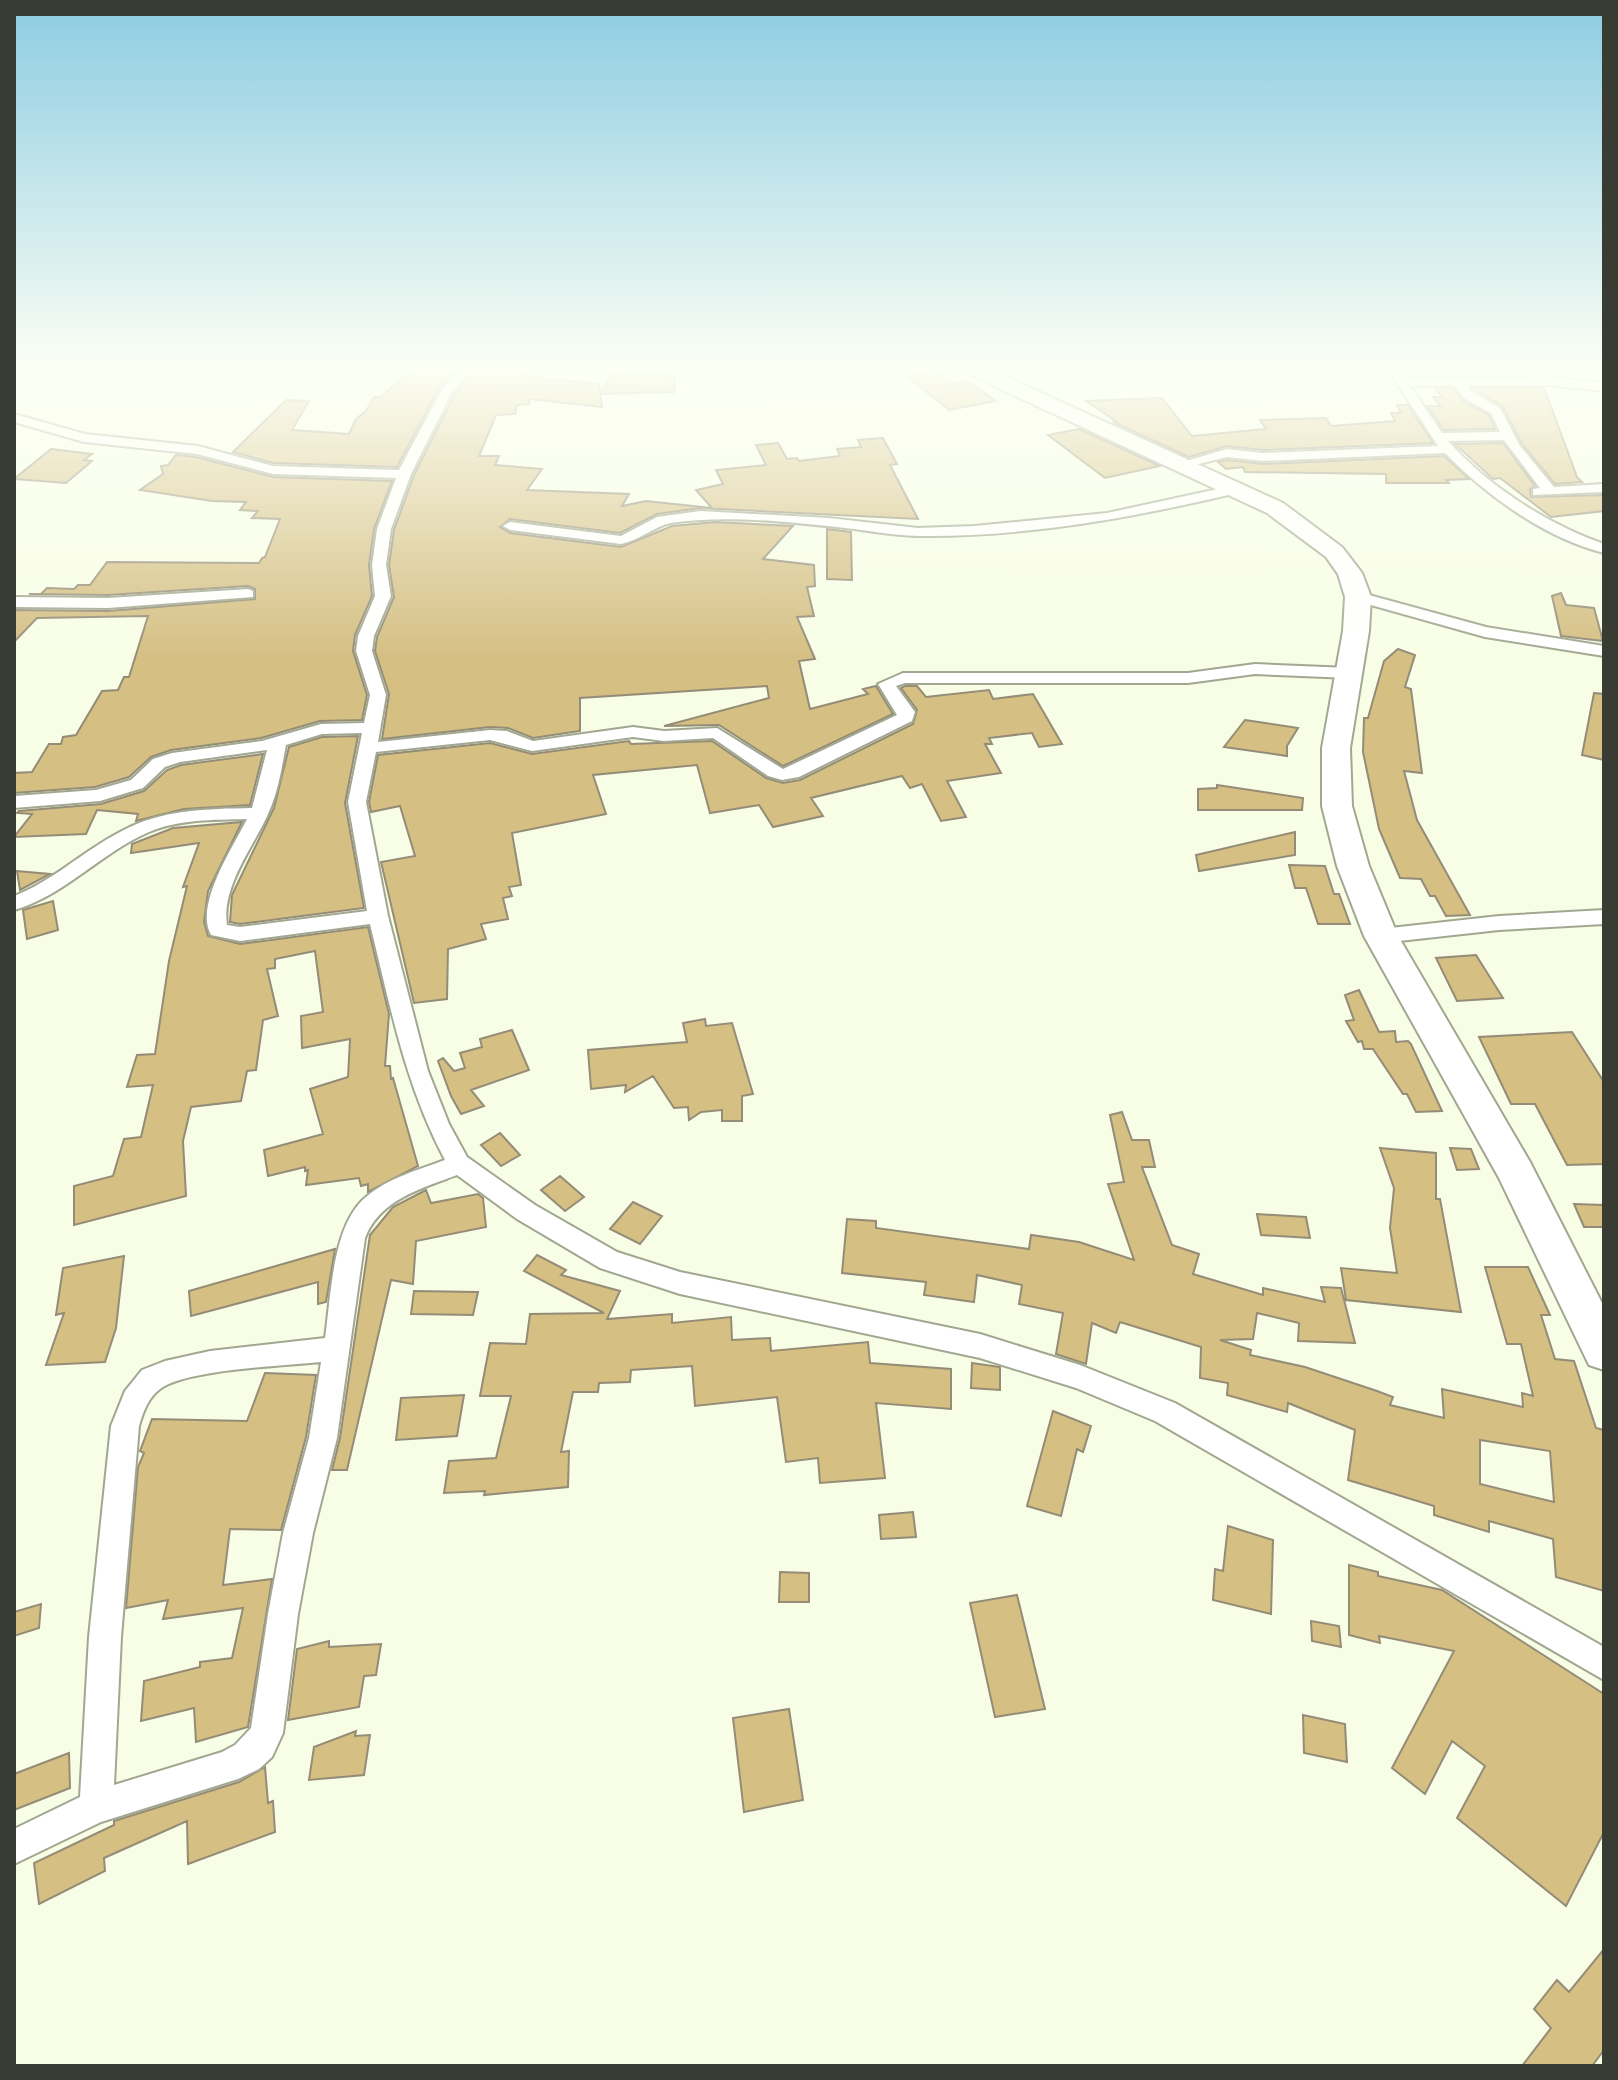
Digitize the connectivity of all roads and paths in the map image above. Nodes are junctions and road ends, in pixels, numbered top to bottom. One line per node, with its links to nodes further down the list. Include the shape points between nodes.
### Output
1 (254, 465): 6 (street)
2 (409, 465): 6 (street)
3 (1185, 465): 8 (highway)
4 (1467, 465): 10 (street)
5 (1527, 465): 9 (street)
6 (404, 474): 18 (street, via 382,538 383,596 366,636 364,651 378,695)
7 (1604, 488): 9 (street)
8 (1236, 489): 11 (street, via 1107,517 954,531 700,515 662,520 621,540); 14 (highway, via 1275,508 1334,552 1350,573)
9 (1550, 491): 10 (street)
10 (1505, 494): 12 (street, via 1578,540)
11 (510, 526)
12 (1604, 549)
13 (248, 594): 15 (street, via 108,603)
14 (1358, 597): 16 (street, via 1485,632); 17 (highway)
15 (14, 602)
16 (1604, 651)
17 (1350, 673): 20 (street, via 1255,669 1188,678 903,678 886,684 906,717 782,775 717,733 633,732 532,746 490,735); 26 (highway, via 1336,748 1337,806 1353,866)
18 (370, 728): 19 (street, via 321,729); 20 (street)
19 (278, 742): 21 (street, via 167,759 137,784 100,795); 22 (street)
20 (367, 748): 24 (street, via 357,802)
21 (14, 802)
22 (259, 813): 23 (street, via 141,828 68,878); 24 (street, via 227,878 218,930 240,934)
23 (14, 903)
24 (378, 916): 27 (street, via 417,1071)
25 (1604, 917): 26 (street)
26 (1381, 936): 29 (highway, via 1516,1173)
27 (459, 1164): 28 (street, via 393,1191 361,1216 347,1264); 30 (street, via 526,1212 609,1260 680,1283 980,1346 1080,1377 1165,1412)
28 (336, 1349): 31 (street, via 323,1438 283,1614 267,1733 247,1757 226,1767); 31 (street, via 181,1368 153,1377 135,1397 125,1426)
29 (1604, 1351)
30 (1604, 1664)
31 (96, 1807): 32 (street)
32 (14, 1847)

